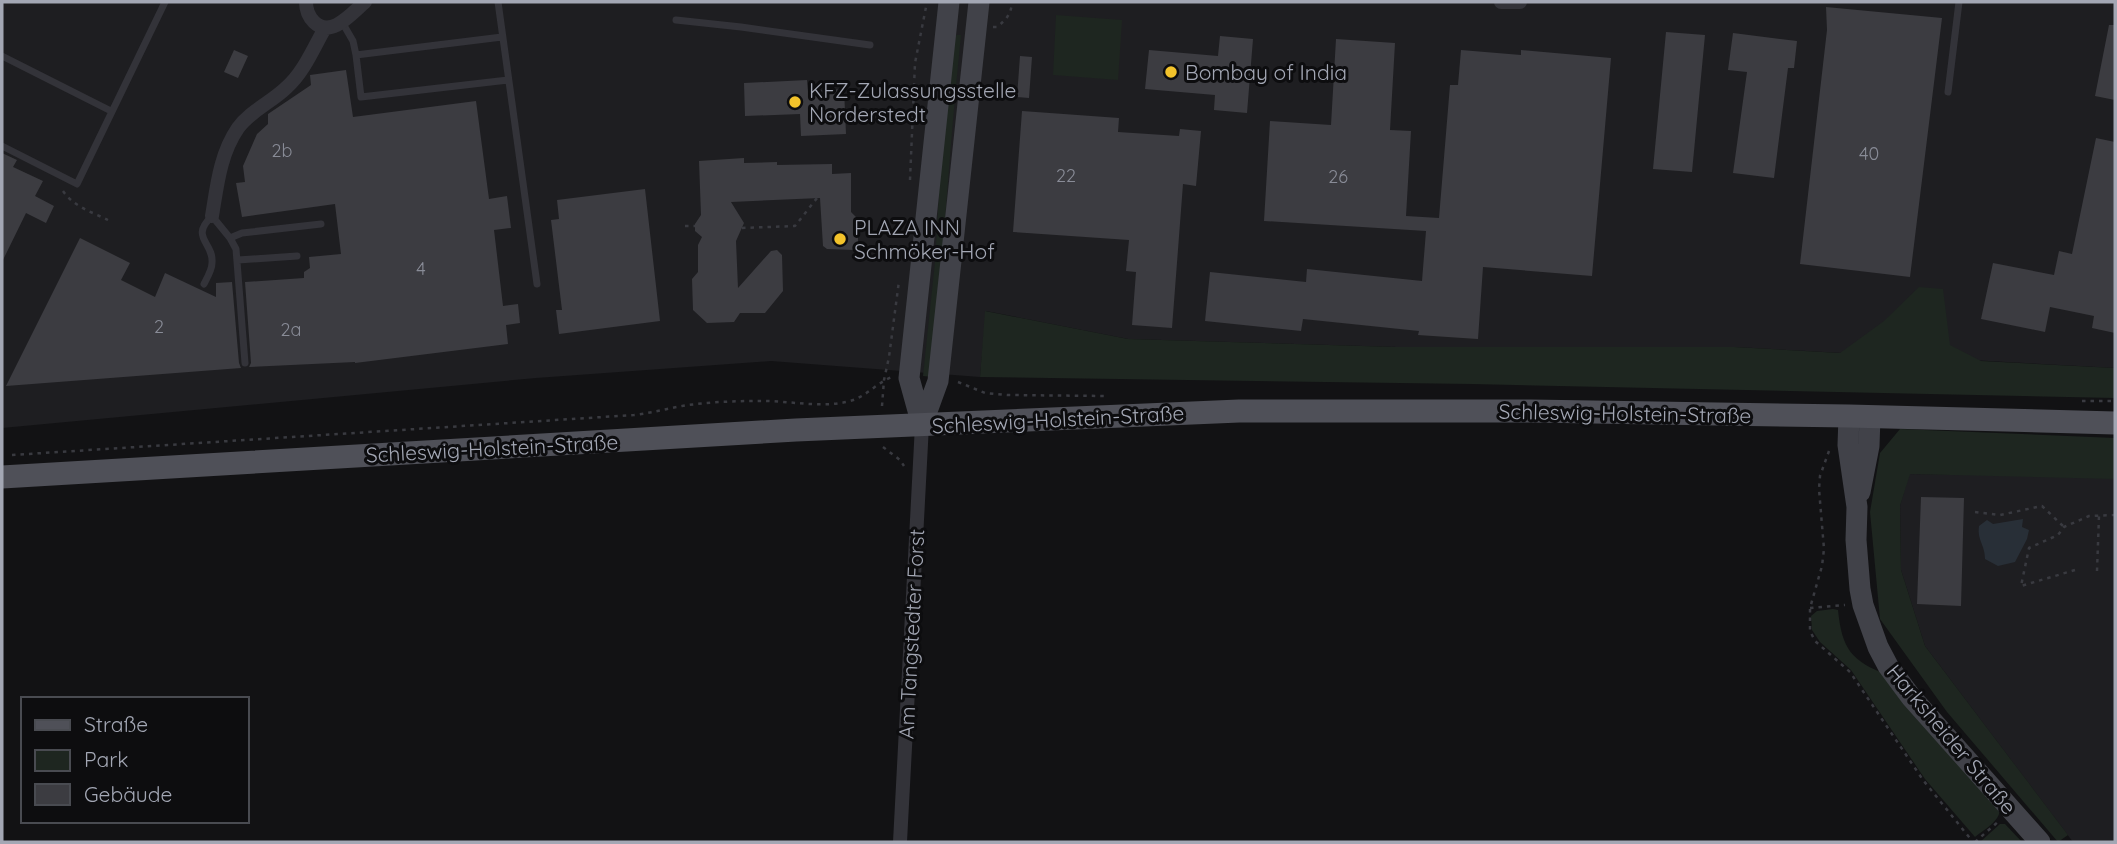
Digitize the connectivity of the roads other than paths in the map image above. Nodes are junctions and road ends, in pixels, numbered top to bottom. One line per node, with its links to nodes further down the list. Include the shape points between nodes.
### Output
1 (165, 2): 19 (lane)
2 (306, 2): 12 (street, via 310,17)
3 (365, 2): 11 (street)
4 (498, 2): 13 (lane)
5 (949, 2): 31 (main road, via 909,378)
6 (979, 2): 31 (main road, via 938,381)
7 (1501, 2): 8 (street)
8 (1520, 2)
9 (1959, 2): 18 (lane)
10 (676, 20): 14 (lane)
11 (342, 22): 12 (street); 15 (lane)
12 (325, 28): 21 (street, via 295,79 244,120 231,139 219,173)
13 (502, 37): 15 (lane); 17 (lane)
14 (870, 45)
15 (356, 55): 17 (lane, via 361,97)
16 (2, 56): 19 (lane)
17 (508, 80): 27 (lane)
18 (1948, 92)
19 (111, 111): 20 (lane, via 77,184)
20 (2, 146)
21 (212, 216): 23 (lane); 26 (lane, via 202,235 212,263)
22 (321, 224): 23 (lane)
23 (230, 238): 25 (lane)
24 (297, 256): 25 (lane)
25 (238, 260): 28 (lane)
26 (204, 284)
27 (537, 284)
28 (245, 363)
29 (1860, 416): 30 (main road, Schleswig-Holstein-Straße); 31 (main road, Schleswig-Holstein-Straße, via 1239,411); 34 (main road, Harksheider Straße, via 1848,445 1857,508 1857,569 1863,606 1878,647 1897,679)
30 (2115, 424)
31 (922, 425): 32 (main road, Schleswig-Holstein-Straße); 33 (street, Am Tangstedter Forst)
32 (2, 477)
33 (900, 842)
34 (2040, 842)

